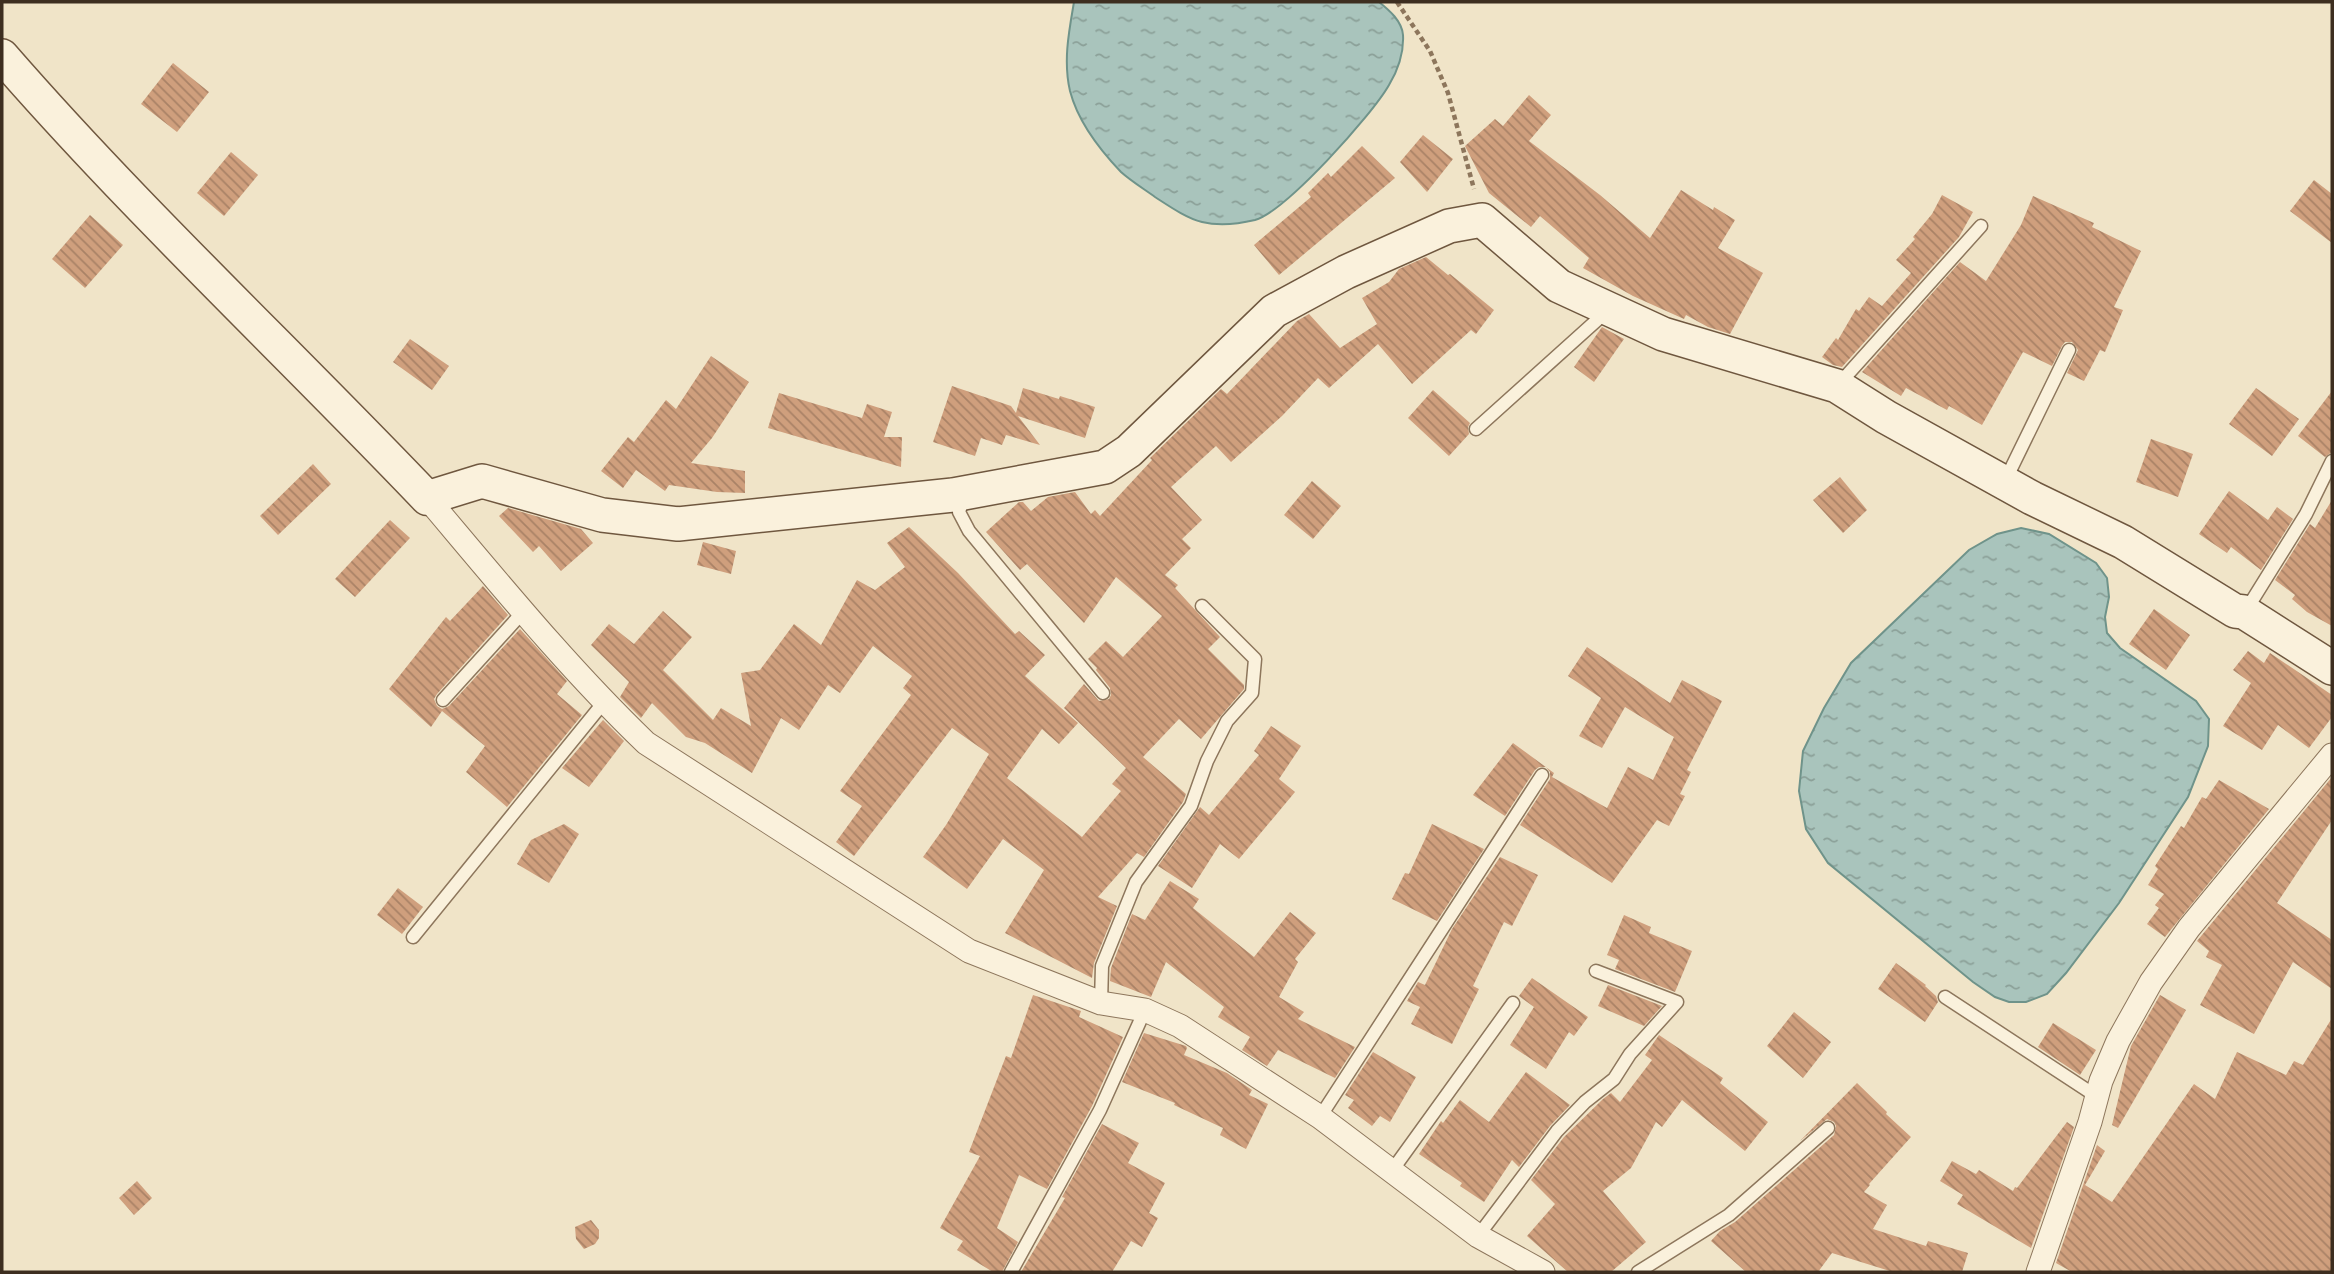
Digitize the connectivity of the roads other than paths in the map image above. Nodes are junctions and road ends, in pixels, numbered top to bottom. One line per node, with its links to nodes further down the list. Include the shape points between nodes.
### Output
1 (2, 56): 10 (street, via 58,121)
2 (1981, 226): 5 (lane)
3 (1610, 309): 5 (street, via 1663,334); 6 (lane); 9 (street, via 1559,286 1482,220 1449,226 1346,272 1274,312 1129,451 1105,467)
4 (2069, 349): 8 (lane)
5 (1838, 386): 8 (street)
6 (1476, 429)
7 (2332, 461): 13 (lane, via 2306,514)
8 (2004, 482): 13 (street, via 2123,542 2235,611)
9 (965, 493): 10 (street, via 678,524 602,515 482,481); 15 (lane, via 959,512 969,531)
10 (427, 498): 12 (street)
11 (1202, 606): 23 (lane, via 1255,659 1252,693 1227,721 1191,806 1136,882 1102,966)
12 (523, 612): 16 (lane); 17 (street)
13 (2245, 612): 14 (street)
14 (2332, 668)
15 (1103, 693)
16 (443, 700)
17 (604, 702): 20 (lane); 23 (street, via 646,743 969,951)
18 (2332, 755): 26 (street, via 2189,928 2151,982 2118,1041)
19 (1542, 775): 27 (lane)
20 (413, 937)
21 (1596, 971): 30 (lane, via 1677,1003 1630,1054 1614,1079 1557,1131)
22 (1945, 997): 26 (lane)
23 (1101, 1003): 25 (street)
24 (1513, 1003): 29 (lane)
25 (1145, 1010): 27 (street, via 1180,1026); 31 (lane, via 1100,1110)
26 (2096, 1096): 34 (street)
27 (1320, 1117): 29 (street)
28 (1828, 1128): 33 (lane, via 1729,1215)
29 (1391, 1172): 30 (street)
30 (1478, 1236): 32 (street)
31 (1011, 1272)
32 (1543, 1272)
33 (1638, 1272)
34 (2038, 1272)

